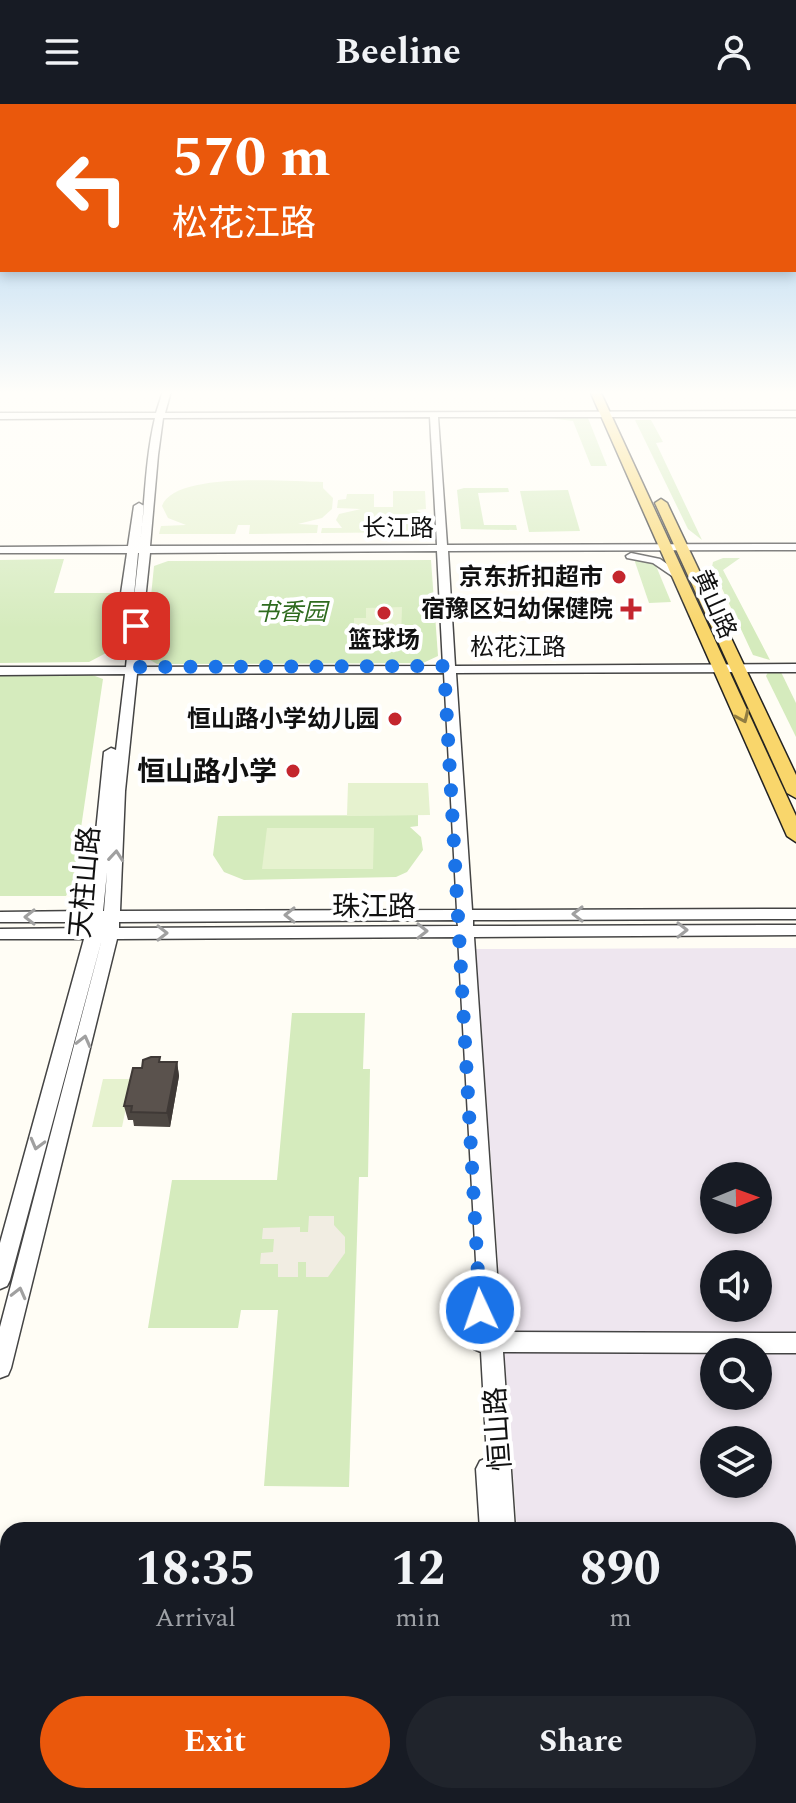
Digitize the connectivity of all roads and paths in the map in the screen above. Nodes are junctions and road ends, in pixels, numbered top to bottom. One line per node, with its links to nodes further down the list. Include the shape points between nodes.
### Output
1 (148, 470): 11 (street, 天柱山路)
2 (435, 470): 12 (street, 恒山路)
3 (635, 470): 5 (main road, 黄山路)
4 (642, 470): 6 (main road, 黄山路)
5 (653, 519): 8 (street, via 646,536); 9 (main road, 黄山路)
6 (671, 526): 9 (main road, 黄山路); 10 (street)
7 (796, 547): 10 (street, 长江路)
8 (617, 551): 9 (street, 长江路); 12 (street, 长江路); 15 (street)
9 (675, 551): 10 (street, 长江路); 15 (main road, 黄山路)
10 (720, 551): 14 (street, 长江路); 15 (street, via 699,560)
11 (138, 552): 12 (street, 长江路); 13 (street, 长江路); 21 (street, 天柱山路)
12 (440, 552): 19 (street, 恒山路)
13 (0, 553)
14 (796, 554)
15 (686, 575): 17 (main road, 黄山路); 18 (main road, 黄山路)
16 (796, 666): 18 (street, 松花江路)
17 (720, 667): 18 (street, 松花江路); 19 (street, 松花江路); 23 (main road, 黄山路, one-way to 23)
18 (737, 667): 22 (main road, 黄山路)
19 (447, 668): 21 (street, 松花江路); 26 (street, 恒山路)
20 (0, 669): 21 (street, 松花江路)
21 (126, 669): 27 (street, 天柱山路); 27 (street, 天柱山路, one-way to 21)
22 (796, 793)
23 (796, 836)
24 (796, 914): 26 (street, 珠江路, one-way to 26)
25 (0, 917): 27 (street, 珠江路, one-way to 25)
26 (462, 923): 27 (street, 珠江路); 28 (street, 珠江路, one-way to 28); 31 (street, 恒山路)
27 (102, 925): 29 (street, 珠江路); 30 (street, 天柱山路, one-way to 30); 33 (street, 天柱山路, one-way to 27)
28 (796, 930)
29 (0, 934)
30 (0, 1280)
31 (486, 1342): 32 (street); 34 (street, 恒山路); 35 (street, 恒山路)
32 (796, 1343)
33 (0, 1368)
34 (492, 1522)
35 (502, 1522)

